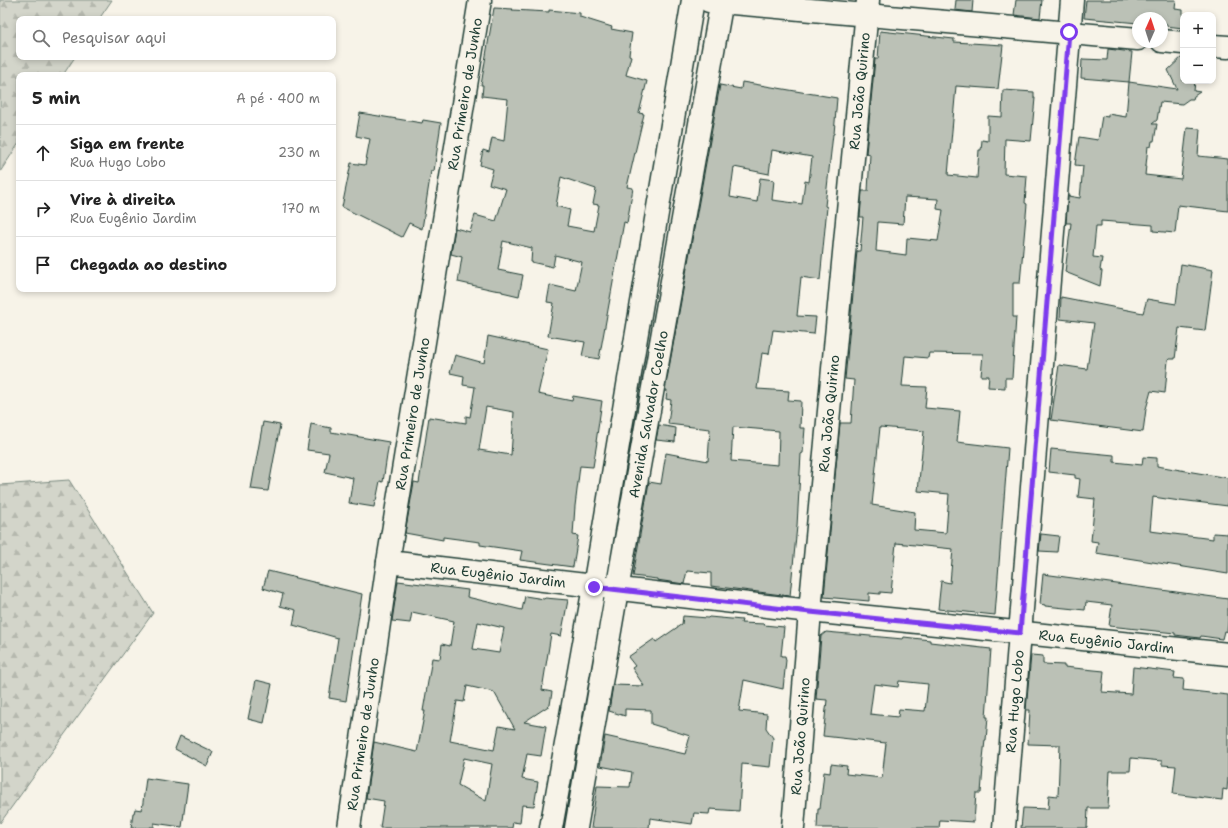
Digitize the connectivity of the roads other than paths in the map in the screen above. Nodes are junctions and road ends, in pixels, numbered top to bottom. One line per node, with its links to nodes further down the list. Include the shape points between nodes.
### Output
1 (480, 0): 12 (street, Rua Primeiro de Junho)
2 (693, 0): 13 (street, Avenida Salvador Coelho)
3 (1072, 0): 6 (street, Rua Hugo Lobo)
4 (717, 1): 5 (street); 14 (street, Avenida Salvador Coelho)
5 (867, 7): 6 (street); 15 (street, Rua João Quirino)
6 (1069, 32): 7 (street); 16 (street, Rua Hugo Lobo)
7 (1132, 38)
8 (1168, 42): 9 (street)
9 (1180, 43)
10 (1216, 46): 11 (street)
11 (1228, 47)
12 (388, 562): 13 (street, Rua Eugênio Jardim); 18 (street, Rua Primeiro de Junho)
13 (594, 587): 14 (street, Rua Eugênio Jardim); 19 (street, Avenida Salvador Coelho)
14 (617, 590): 15 (street, Rua Eugênio Jardim); 20 (street, Avenida Salvador Coelho)
15 (810, 612): 16 (street, Rua Eugênio Jardim); 21 (street, Rua João Quirino)
16 (1020, 633): 17 (street, Rua Eugênio Jardim); 22 (street, Rua Hugo Lobo)
17 (1228, 654)
18 (349, 828)
19 (551, 828)
20 (576, 828)
21 (793, 828)
22 (1004, 828)

